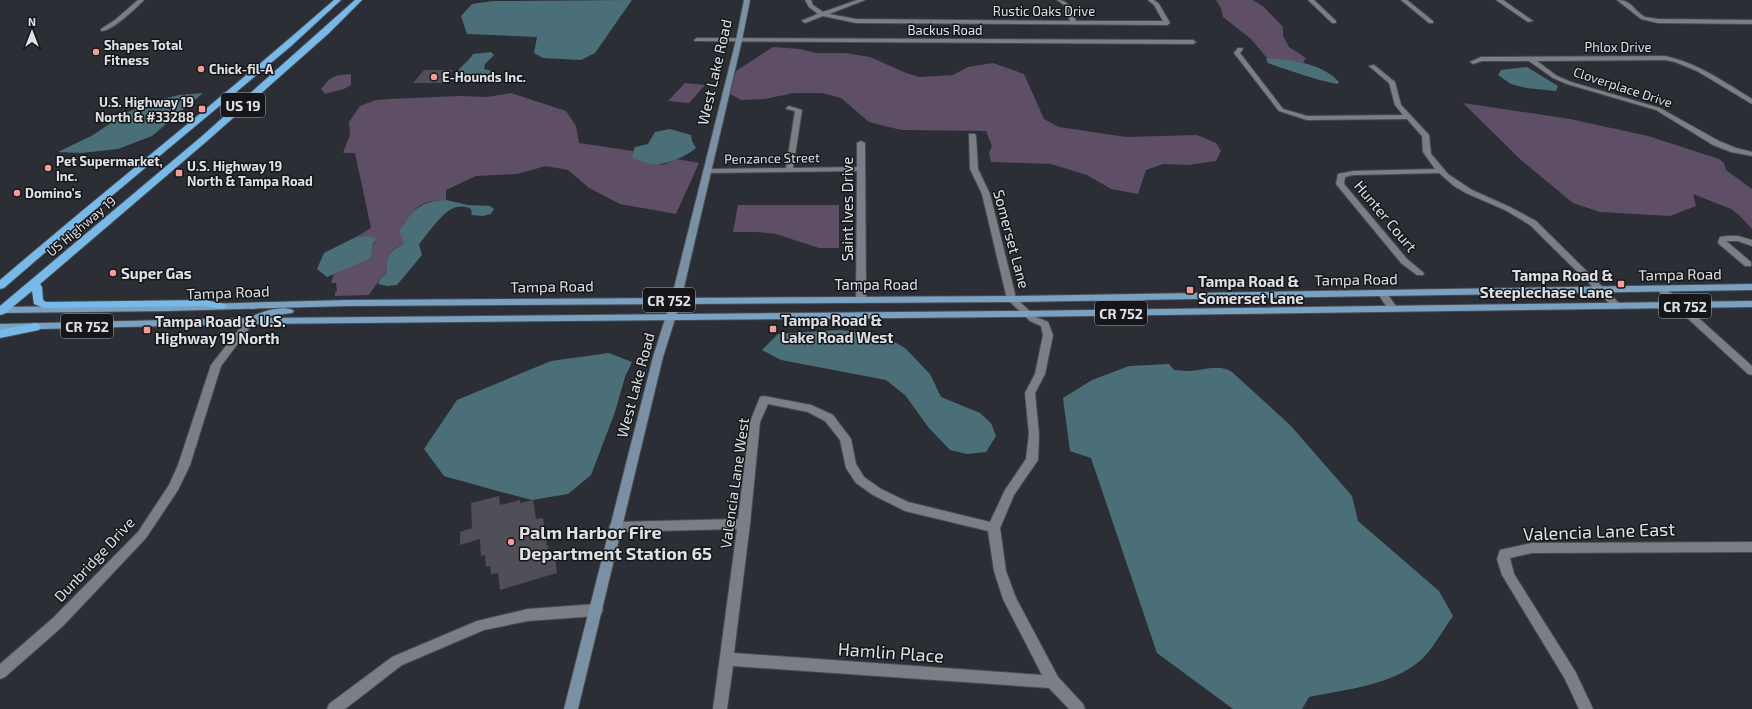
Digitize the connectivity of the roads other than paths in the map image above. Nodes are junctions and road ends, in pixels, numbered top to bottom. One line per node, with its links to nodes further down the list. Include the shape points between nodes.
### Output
1 (141, 0): 20 (street, via 117,22)
2 (338, 0): 38 (highway, US Highway 19 / US 19)
3 (359, 0): 43 (highway, US Highway 19 / US 19, via 246,103)
4 (746, 0): 22 (street, West Lake Road)
5 (808, 0): 13 (street, Rustic Oaks Drive, via 813,9)
6 (862, 0): 13 (street)
7 (1060, 0): 19 (street, via 1066,4)
8 (1151, 0): 19 (street, Rustic Oaks Drive, via 1167,23)
9 (1311, 0): 16 (street)
10 (1404, 0): 17 (street)
11 (1499, 0): 15 (street)
12 (1620, 0): 18 (street, via 1642,18 1658,21)
13 (823, 13): 14 (street); 19 (street, Rustic Oaks Drive, via 856,21)
14 (805, 21)
15 (1530, 21)
16 (1334, 22)
17 (1431, 22)
18 (1752, 22)
19 (1074, 23)
20 (103, 30)
21 (697, 40): 22 (street, Backus Road)
22 (739, 40): 23 (street, Backus Road); 36 (street, West Lake Road)
23 (1193, 42)
24 (1240, 49): 30 (street, via 1237,53 1281,110 1307,118)
25 (1531, 59): 26 (street, Phlox Drive, via 1481,59); 28 (street, Phlox Drive, via 1676,60 1690,64); 33 (street, Cloverplace Drive, via 1555,77 1658,109 1716,143)
26 (1473, 62)
27 (1372, 66): 30 (street, via 1394,86 1398,105)
28 (1752, 102)
29 (789, 108): 35 (street, via 799,110)
30 (1410, 117): 37 (street, via 1426,135 1426,151)
31 (972, 136): 49 (street, Somerset Lane, via 974,169 986,194)
32 (861, 143): 34 (street, Saint Ives Drive)
33 (1752, 154)
34 (861, 169): 35 (street, Penzance Street); 51 (street, Saint Ives Drive)
35 (789, 170): 36 (street, Penzance Street)
36 (707, 171): 50 (street, West Lake Road)
37 (1441, 171): 41 (street, Hunter Court, via 1353,173 1341,176 1340,184 1404,261); 47 (street, via 1471,194 1522,215)
38 (80, 217): 42 (highway, via 46,238); 44 (highway, US Highway 19 / US 19)
39 (1752, 243): 40 (street, via 1736,238 1723,239 1722,242)
40 (1748, 264)
41 (1420, 273)
42 (0, 276)
43 (33, 284): 54 (highway, via 37,287 38,302 44,305 205,303); 58 (highway, US Highway 19 / US 19)
44 (0, 286)
45 (1752, 287): 46 (main road, Tampa Road / CR 752)
46 (1661, 289): 47 (main road, Tampa Road / CR 752); 56 (street)
47 (1601, 290): 48 (main road, Tampa Road / CR 752); 55 (street)
48 (1383, 294): 49 (main road, Tampa Road / CR 752); 57 (street)
49 (1012, 299): 51 (main road, Tampa Road / CR 752); 60 (street, Somerset Lane)
50 (676, 300): 51 (main road, Tampa Road / CR 752); 52 (main road, Tampa Road / CR 752); 59 (street, West Lake Road)
51 (861, 300)
52 (378, 303): 54 (main road, Tampa Road / CR 752); 61 (main road, via 333,310 282,311)
53 (1752, 304): 56 (main road, Tampa Road / CR 752)
54 (221, 306): 58 (main road, Tampa Road / CR 752)
55 (1617, 306): 56 (main road, Tampa Road / CR 752); 57 (main road, Tampa Road / CR 752)
56 (1678, 306): 65 (street)
57 (1394, 309): 60 (main road, Tampa Road / CR 752)
58 (1, 311)
59 (670, 316): 60 (main road, Tampa Road / CR 752); 61 (main road, Tampa Road / CR 752); 67 (street, West Lake Road)
60 (1031, 317): 68 (street, Somerset Lane, via 1045,324 1048,335 1040,374 1030,392 1034,434 1032,460 1009,493)
61 (250, 321): 63 (main road, Tampa Road / CR 752); 72 (street, Dunbridge Drive, via 216,365 184,465 174,487 142,535 58,622)
62 (0, 327): 63 (main road, Tampa Road / CR 752)
63 (36, 327): 64 (highway)
64 (0, 334)
65 (1752, 372)
66 (744, 524): 67 (street); 68 (street, Valencia Lane West, via 755,422 764,400 811,410 829,418 845,439 850,466 860,480 877,492 905,506); 71 (street, Valencia Lane West)
67 (615, 527): 70 (street, West Lake Road)
68 (994, 528): 73 (street, via 1000,571 1010,599)
69 (1752, 547): 78 (street, Valencia Lane East, via 1532,548 1504,554 1508,575 1570,675)
70 (596, 610): 74 (street, via 528,615 482,625 397,660); 75 (street, West Lake Road)
71 (726, 659): 73 (street, Hamlin Place); 76 (street, Valencia Lane West)
72 (0, 673)
73 (1053, 682): 77 (street)
74 (334, 709)
75 (571, 709)
76 (720, 709)
77 (1078, 709)
78 (1586, 709)

